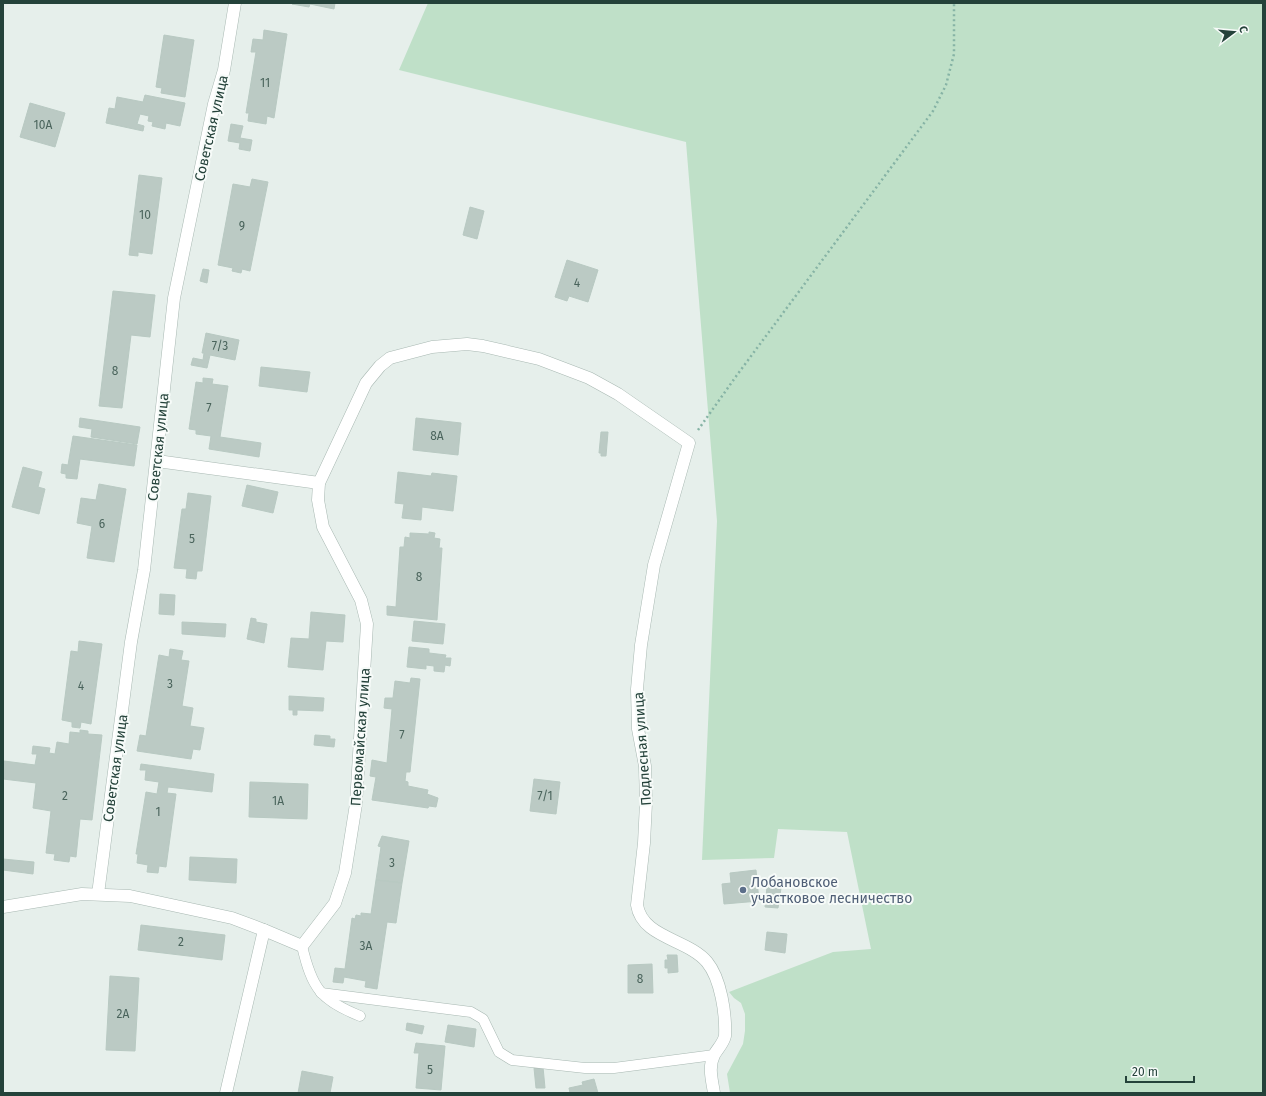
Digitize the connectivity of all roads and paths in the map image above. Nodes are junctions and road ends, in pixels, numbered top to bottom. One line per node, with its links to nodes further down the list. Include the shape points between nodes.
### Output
1 (235, 3): 4 (street, Советская улица, via 224,70 214,104 174,298)
2 (954, 3): 3 (path, via 954,54 946,85 933,111)
3 (689, 443): 5 (street, Первомайская улица, via 618,394 566,368 483,346 467,344 432,347 390,358 380,366 366,383); 12 (street, Подлесная улица, via 654,565 641,645 637,689 638,729 646,766 646,803 637,905 638,913 650,928 698,954 713,971 719,983 725,1027 723,1044)
4 (157, 461): 5 (street); 6 (street, Советская улица)
5 (319, 483): 9 (street, Первомайская улица, via 318,500 323,527 361,600 368,636 356,804 345,873 335,903)
6 (98, 894): 7 (street, via 82,894); 8 (street, via 130,896 212,913)
7 (3, 907)
8 (264, 930): 9 (street); 13 (street)
9 (302, 946): 10 (lane, via 310,975)
10 (321, 993): 11 (lane, via 338,1007); 12 (lane, via 471,1012 483,1019 499,1052 512,1060 585,1068 614,1068)
11 (360, 1016)
12 (714, 1055): 14 (street, Подлесная улица, via 710,1070)
13 (226, 1093)
14 (714, 1093)

